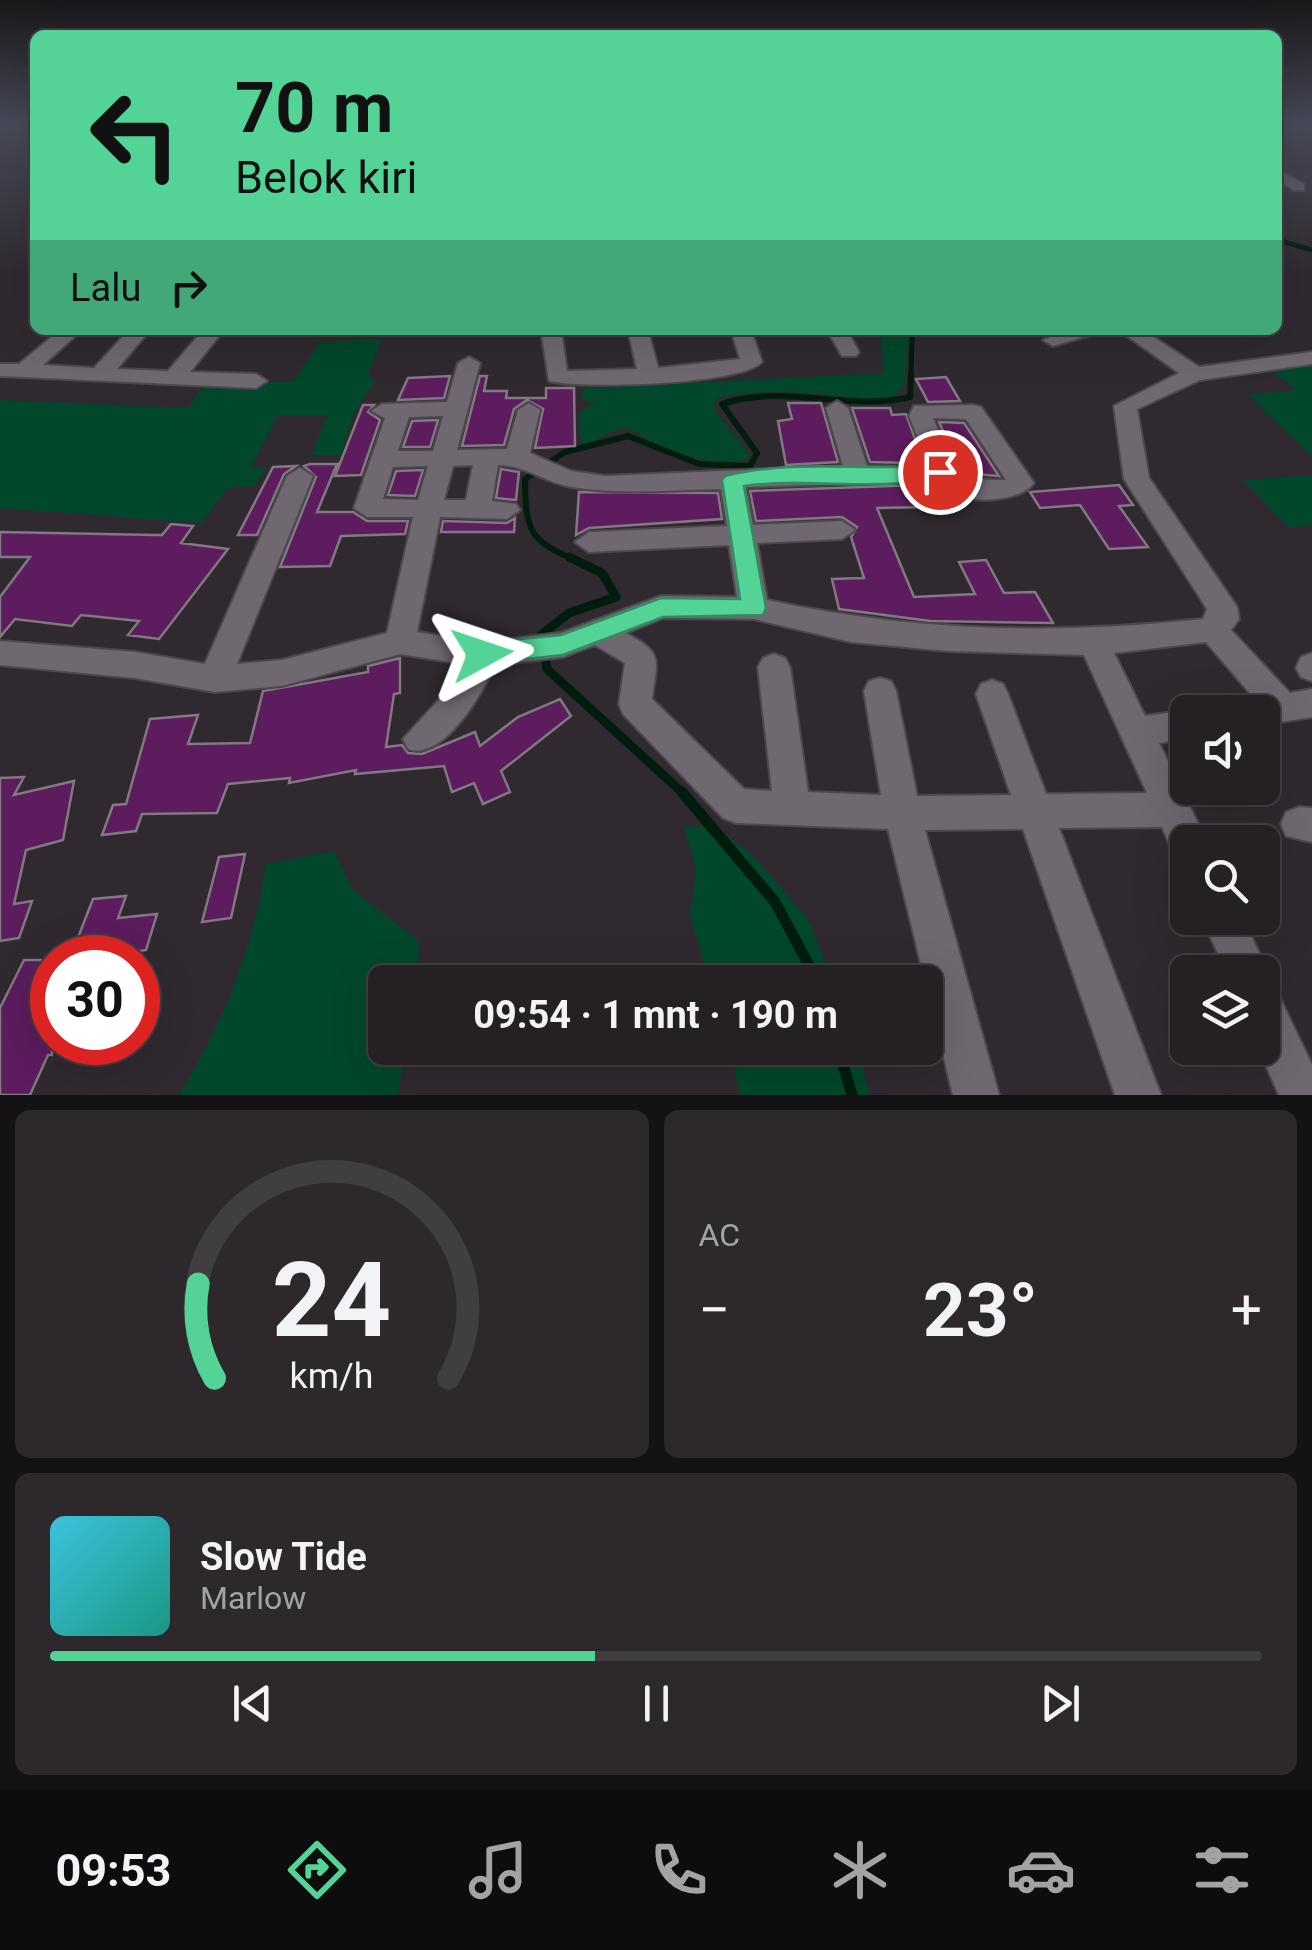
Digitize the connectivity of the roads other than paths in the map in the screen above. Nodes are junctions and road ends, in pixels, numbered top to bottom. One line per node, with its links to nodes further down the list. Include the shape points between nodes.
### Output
1 (1282, 176): 2 (street, via 1299,187)
2 (1282, 188)
3 (66, 335): 17 (street)
4 (135, 335): 18 (street)
5 (210, 335): 20 (street)
6 (552, 335): 21 (street, via 557,376)
7 (639, 335): 21 (street)
8 (743, 335): 21 (street, via 751,362 737,369)
9 (840, 335): 13 (street)
10 (1076, 335): 12 (street)
11 (1136, 335): 19 (street)
12 (1054, 340)
13 (849, 352)
14 (1312, 358): 19 (street)
15 (468, 363): 24 (street)
16 (0, 370): 17 (street)
17 (24, 371): 18 (street)
18 (101, 373): 20 (street)
19 (1195, 374): 41 (street, via 1125,406 1137,479 1222,607 1224,619)
20 (176, 375): 22 (street)
21 (650, 377)
22 (256, 381)
23 (837, 408): 32 (street)
24 (456, 409): 26 (street, via 390,411); 27 (street)
25 (529, 410): 29 (street)
26 (383, 459): 27 (street); 35 (street, via 356,508)
27 (443, 459): 28 (street); 35 (street)
28 (487, 459): 29 (street); 34 (street)
29 (534, 465): 33 (street, via 605,484)
30 (940, 472): 32 (street)
31 (300, 476): 48 (street)
32 (858, 476): 33 (street)
33 (732, 480): 38 (street)
34 (477, 509): 35 (street); 36 (street)
35 (428, 510): 43 (street)
36 (507, 510)
37 (842, 530): 38 (street)
38 (740, 532): 39 (street); 40 (street)
39 (589, 542)
40 (754, 608): 42 (street, via 661,607); 44 (street, via 851,630)
41 (1212, 629): 44 (street); 51 (street)
42 (600, 633): 46 (street); 55 (street, via 642,657 636,704 736,806)
43 (400, 642): 46 (street); 48 (street, via 282,673)
44 (1094, 643): 53 (street)
45 (0, 653): 48 (street)
46 (482, 654): 54 (street, via 469,689)
47 (774, 668): 55 (street)
48 (215, 679)
49 (880, 691): 57 (street)
50 (992, 694): 56 (street)
51 (1283, 708)
52 (1170, 727): 53 (street)
53 (1136, 732): 58 (street)
54 (420, 739)
55 (792, 809): 57 (street)
56 (1036, 810): 57 (street); 59 (street); 62 (street)
57 (902, 813): 61 (street)
58 (1179, 825)
59 (1170, 826)
60 (1280, 1047): 63 (street)
61 (976, 1095)
62 (1138, 1095)
63 (1302, 1095)

